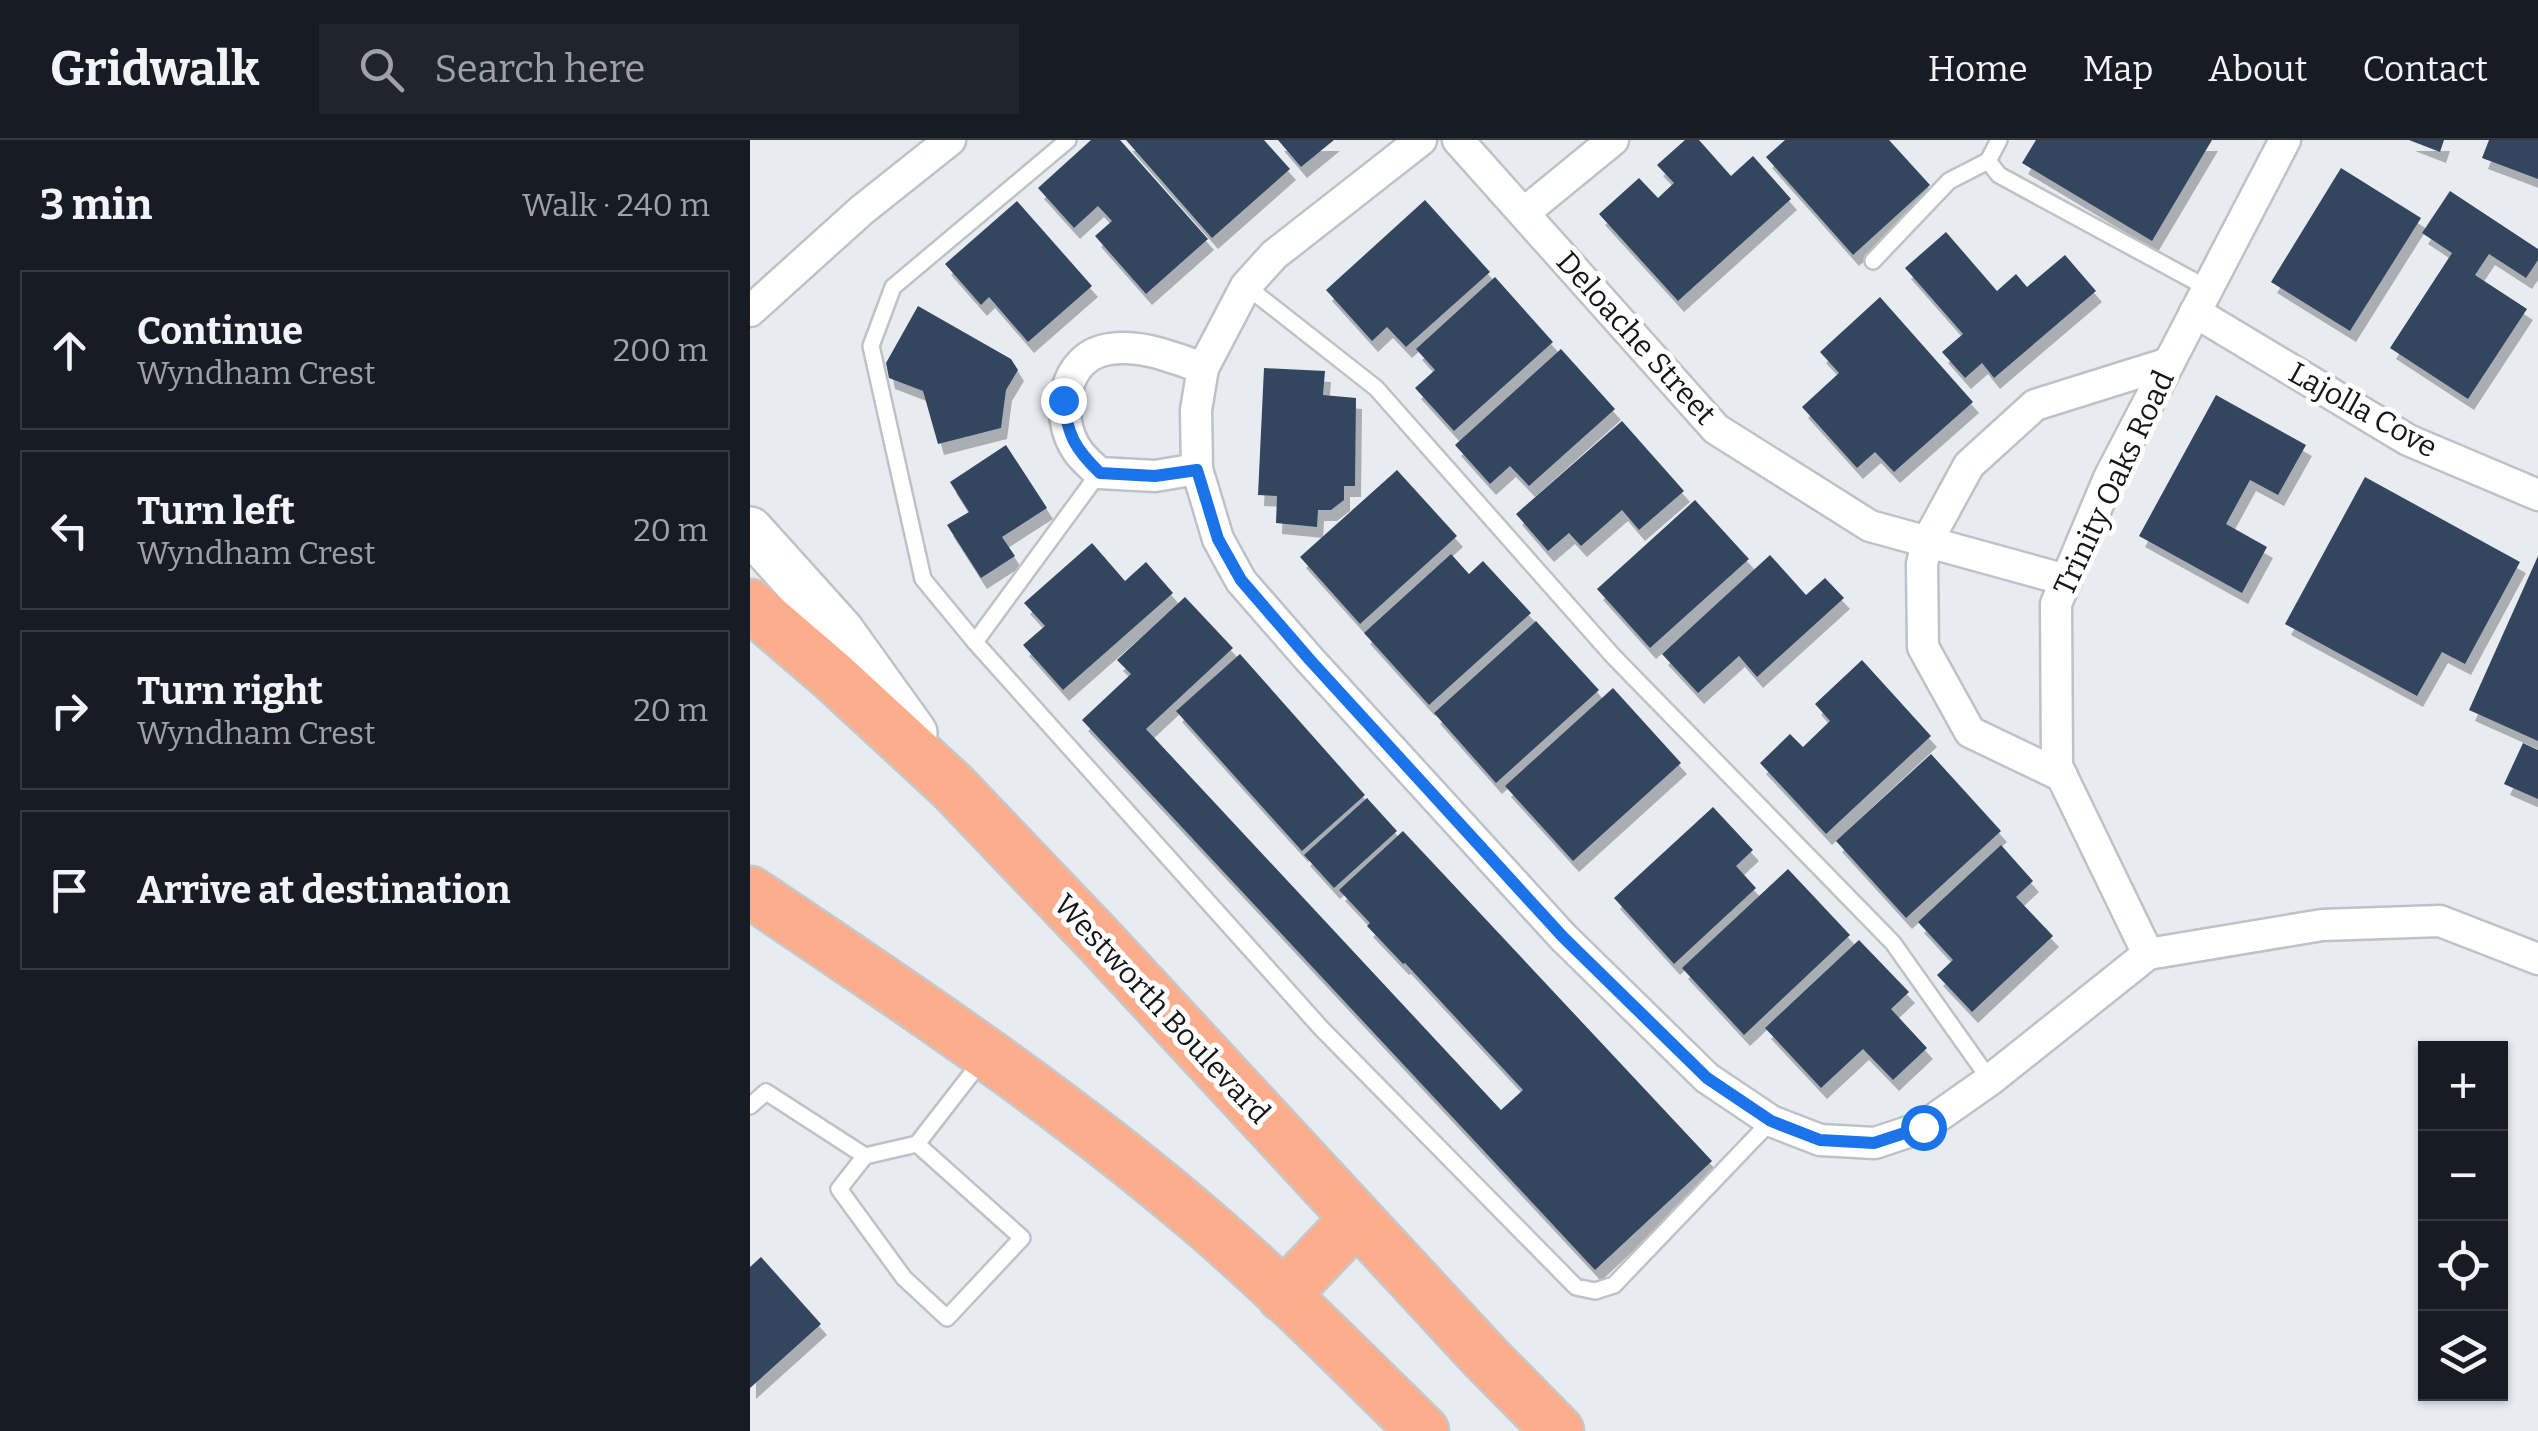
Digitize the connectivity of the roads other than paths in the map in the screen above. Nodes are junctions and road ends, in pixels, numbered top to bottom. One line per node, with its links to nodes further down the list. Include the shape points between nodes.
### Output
1 (950, 140): 13 (street)
2 (1068, 140): 23 (lane, via 893,287 871,346 923,579)
3 (1421, 140): 11 (street, via 1286,246)
4 (1458, 140): 9 (street, Deloache Street)
5 (1613, 140): 9 (street)
6 (1999, 140): 8 (lane)
7 (2284, 140): 12 (street, Trinity Oaks Road)
8 (1988, 160): 10 (lane, via 1948,181); 12 (lane, via 1999,175)
9 (1524, 212): 20 (street, Deloache Street, via 1716,429 1870,526)
10 (1873, 262)
11 (1246, 286): 15 (street); 30 (lane, via 1376,388 1613,656 1893,943)
12 (2202, 300): 14 (street, Trinity Oaks Road); 18 (street, Lajolla Cove, via 2408,440)
13 (750, 312)
14 (2169, 364): 20 (street, via 2036,405 1968,465); 21 (street, Trinity Oaks Road)
15 (1203, 368): 16 (street); 17 (street, via 1135,348 1107,348 1072,374 1063,400 1066,427)
16 (1197, 470): 17 (street); 32 (street, via 1218,539 1241,580 1310,660 1563,937 1707,1078)
17 (1100, 473): 23 (lane)
18 (2538, 495)
19 (750, 530): 25 (main road, via 840,630)
20 (1928, 542): 21 (street, Deloache Street); 24 (street, via 1923,647 1970,732)
21 (2066, 580): 24 (street, Trinity Oaks Road, via 2056,604)
22 (750, 605): 25 (main road, Westworth Boulevard)
23 (974, 642): 32 (lane, via 1321,1028 1576,1287 1595,1292 1614,1285)
24 (2062, 776): 27 (street, Trinity Oaks Road)
25 (953, 787): 35 (main road, Westworth Boulevard)
26 (750, 893): 29 (main road)
27 (2148, 954): 28 (street, via 2322,925 2440,920); 30 (street)
28 (2538, 960)
29 (986, 1055): 33 (lane); 36 (main road, via 1144,1174)
30 (1990, 1080): 32 (street, via 1923,1127 1874,1143 1820,1140)
31 (750, 1106): 34 (lane, via 766,1092)
32 (1771, 1121)
33 (917, 1144): 34 (lane); 34 (lane, via 1022,1238 947,1318 904,1278 839,1189)
34 (866, 1156)
35 (1356, 1219): 36 (main road); 38 (main road, Westworth Boulevard)
36 (1283, 1296): 37 (main road)
37 (1423, 1431)
38 (1558, 1431)

